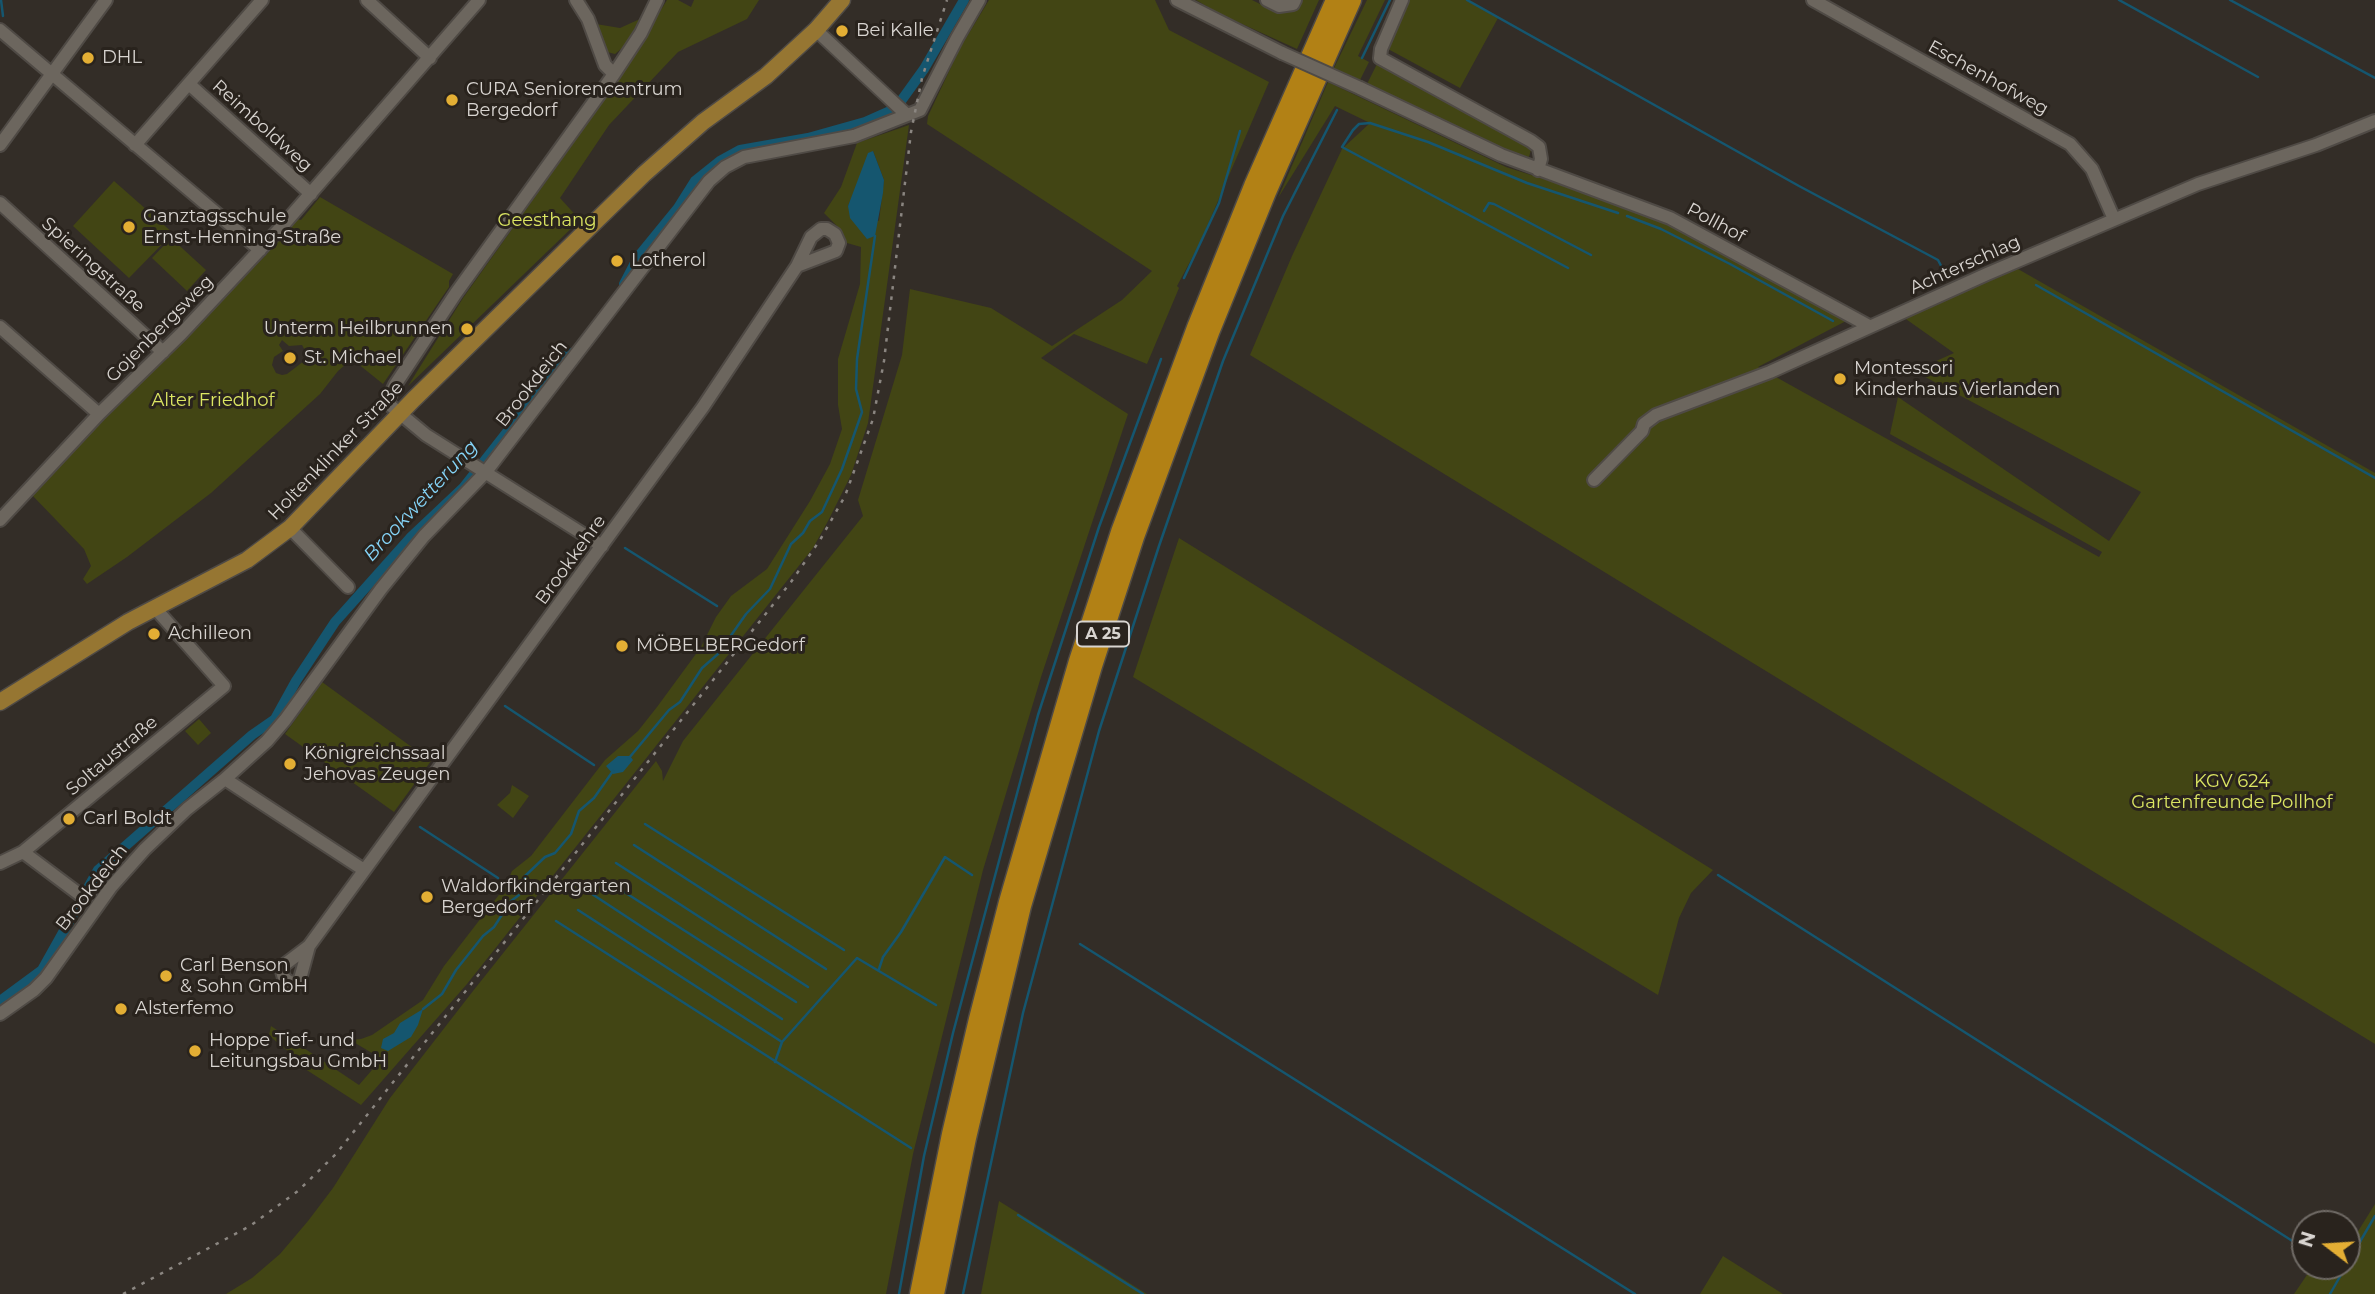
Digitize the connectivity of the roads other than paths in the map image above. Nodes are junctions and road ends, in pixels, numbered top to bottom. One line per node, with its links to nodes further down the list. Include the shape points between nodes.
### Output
1 (106, 0): 19 (street)
2 (262, 0): 21 (street)
3 (367, 0): 18 (street)
4 (479, 0): 18 (street, Gojenbergsweg)
5 (576, 0): 20 (street, via 605,65)
6 (657, 0): 20 (street)
7 (842, 0): 17 (main road, Holtenklinker Straße)
8 (979, 0): 22 (street, Brookdeich, via 922,108)
9 (1177, 0): 26 (street, Pollhof, bridge)
10 (1267, 0): 15 (street, via 1279,6)
11 (1335, 0): 52 (highway, A 25, via 1197,325 1078,661 985,993)
12 (1352, 0): 53 (highway, A 25, via 1211,330 1093,666 1022,906)
13 (1402, 0): 26 (street, via 1380,58 1531,141 1539,147)
14 (1813, 0): 29 (street, Eschenhofweg, via 2070,144 2092,169)
15 (1294, 2)
16 (0, 30): 19 (street)
17 (816, 30): 22 (street); 36 (main road, Holtenklinker Straße, via 644,174)
18 (430, 58): 27 (street, Gojenbergsweg)
19 (51, 74): 24 (street); 25 (street)
20 (614, 74): 36 (street, via 392,390 388,403)
21 (189, 84): 25 (street); 27 (street, Reimboldweg)
22 (899, 109): 37 (street, Brookdeich, via 854,136 744,157 718,173 587,342)
23 (2375, 121): 29 (street, Achterschlag)
24 (0, 145)
25 (135, 145): 30 (street)
26 (1538, 170): 32 (street, Pollhof, via 1670,218)
27 (312, 194): 30 (street, Gojenbergsweg)
28 (0, 204): 34 (street, Spieringstraße)
29 (2114, 219): 32 (street, Achterschlag)
30 (260, 250): 34 (street, Gojenbergsweg)
31 (797, 266): 41 (street, Brookkehre)
32 (1869, 326): 38 (street, Achterschlag, via 1770,372 1656,415)
33 (0, 327): 35 (street)
34 (163, 352): 35 (street, Gojenbergsweg)
35 (99, 414): 39 (street, Gojenbergsweg)
36 (399, 414): 37 (street); 40 (main road, Holtenklinker Straße)
37 (480, 469): 41 (street); 45 (street, Brookdeich, via 367,608 285,720)
38 (1594, 480)
39 (0, 520)
40 (290, 528): 42 (street); 43 (main road, Holtenklinker Straße, via 247,560)
41 (603, 546): 48 (street, Brookkehre)
42 (348, 587)
43 (155, 608): 44 (main road, Holtenklinker Straße); 46 (street, Soltaustraße, via 224,686)
44 (0, 702)
45 (225, 779): 48 (street); 51 (street, Brookdeich, via 138,856 46,978)
46 (23, 852): 47 (street, Soltaustraße); 49 (street)
47 (0, 863)
48 (364, 870): 50 (street, Brookkehre)
49 (79, 894)
50 (309, 946)
51 (0, 1014)
52 (919, 1294)
53 (935, 1294)

